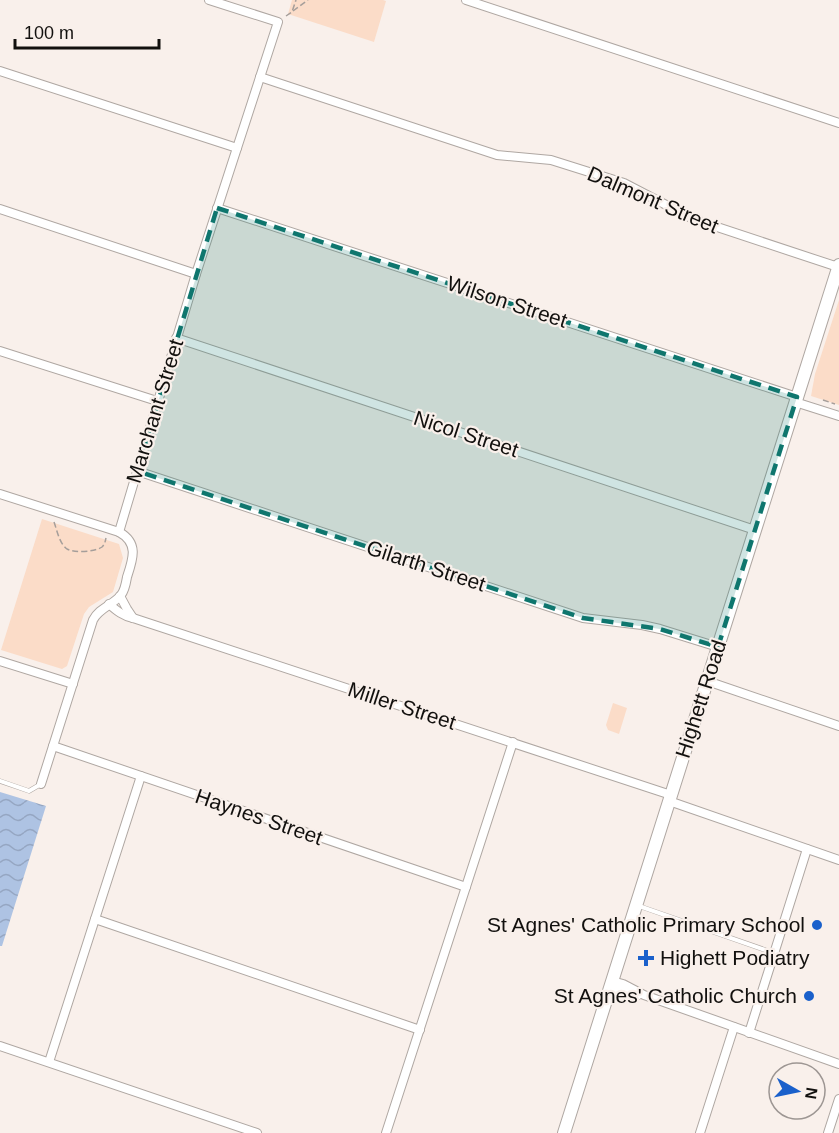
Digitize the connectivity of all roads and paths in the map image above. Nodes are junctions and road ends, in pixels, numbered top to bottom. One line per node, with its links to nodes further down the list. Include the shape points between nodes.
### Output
1 (209, 0): 6 (street)
2 (296, 0): 5 (path)
3 (308, 0): 5 (path)
4 (466, 0): 9 (street)
5 (292, 12): 6 (path)
6 (278, 22): 8 (street, Marchant Street)
7 (0, 71): 10 (street)
8 (260, 77): 10 (street, Marchant Street); 13 (street, Dalmont Street, via 497,155 551,160 624,183 693,219)
9 (839, 123)
10 (237, 148): 11 (street, Marchant Street)
11 (218, 208): 14 (street, Marchant Street); 17 (street, Wilson Street)
12 (0, 209): 14 (street)
13 (839, 266): 17 (street, Highett Road)
14 (196, 274): 15 (street, Marchant Street)
15 (176, 338): 18 (street, Marchant Street); 24 (street, Nicol Street)
16 (0, 351): 18 (street)
17 (796, 399): 19 (street, Wilson Street); 24 (street, Highett Road)
18 (157, 401): 20 (street, Marchant Street)
19 (839, 416)
20 (137, 471): 25 (street, Marchant Street); 29 (street, Gilarth Street, via 583,618 642,625)
21 (0, 494): 23 (street)
22 (54, 522): 23 (path, via 66,548 73,550 102,547)
23 (109, 529): 25 (street)
24 (755, 530): 29 (street, Highett Road)
25 (119, 532): 26 (street, via 130,541 133,553)
26 (120, 596): 27 (street); 28 (street)
27 (109, 604): 28 (street, Miller Street, via 120,614); 32 (street, via 93,620)
28 (133, 618): 34 (street, Miller Street)
29 (718, 647): 31 (street, Highett Road)
30 (0, 661): 32 (street)
31 (707, 681): 33 (street); 39 (street, Highett Road)
32 (73, 684): 35 (street)
33 (839, 726)
34 (513, 742): 39 (street, Miller Street); 42 (street)
35 (53, 746): 36 (street, Haynes Street); 38 (street)
36 (141, 776): 42 (street, Haynes Street); 44 (street)
37 (0, 781): 38 (lane, via 29,791)
38 (41, 784)
39 (670, 798): 40 (street, Miller Street); 43 (street, Highett Road)
40 (807, 849): 41 (street, Miller Street); 45 (street)
41 (839, 860)
42 (466, 887): 48 (street)
43 (636, 904): 45 (lane); 46 (street, Highett Road)
44 (95, 919): 48 (street); 51 (street)
45 (775, 953): 49 (street)
46 (611, 984): 47 (street); 56 (street, Highett Road)
47 (734, 1027): 49 (street); 57 (street)
48 (420, 1030): 55 (street)
49 (749, 1033): 52 (street)
50 (0, 1046): 51 (street)
51 (49, 1062): 54 (street)
52 (839, 1064)
53 (839, 1099): 58 (street)
54 (257, 1133)
55 (386, 1133)
56 (564, 1133)
57 (700, 1133)
58 (828, 1133)

